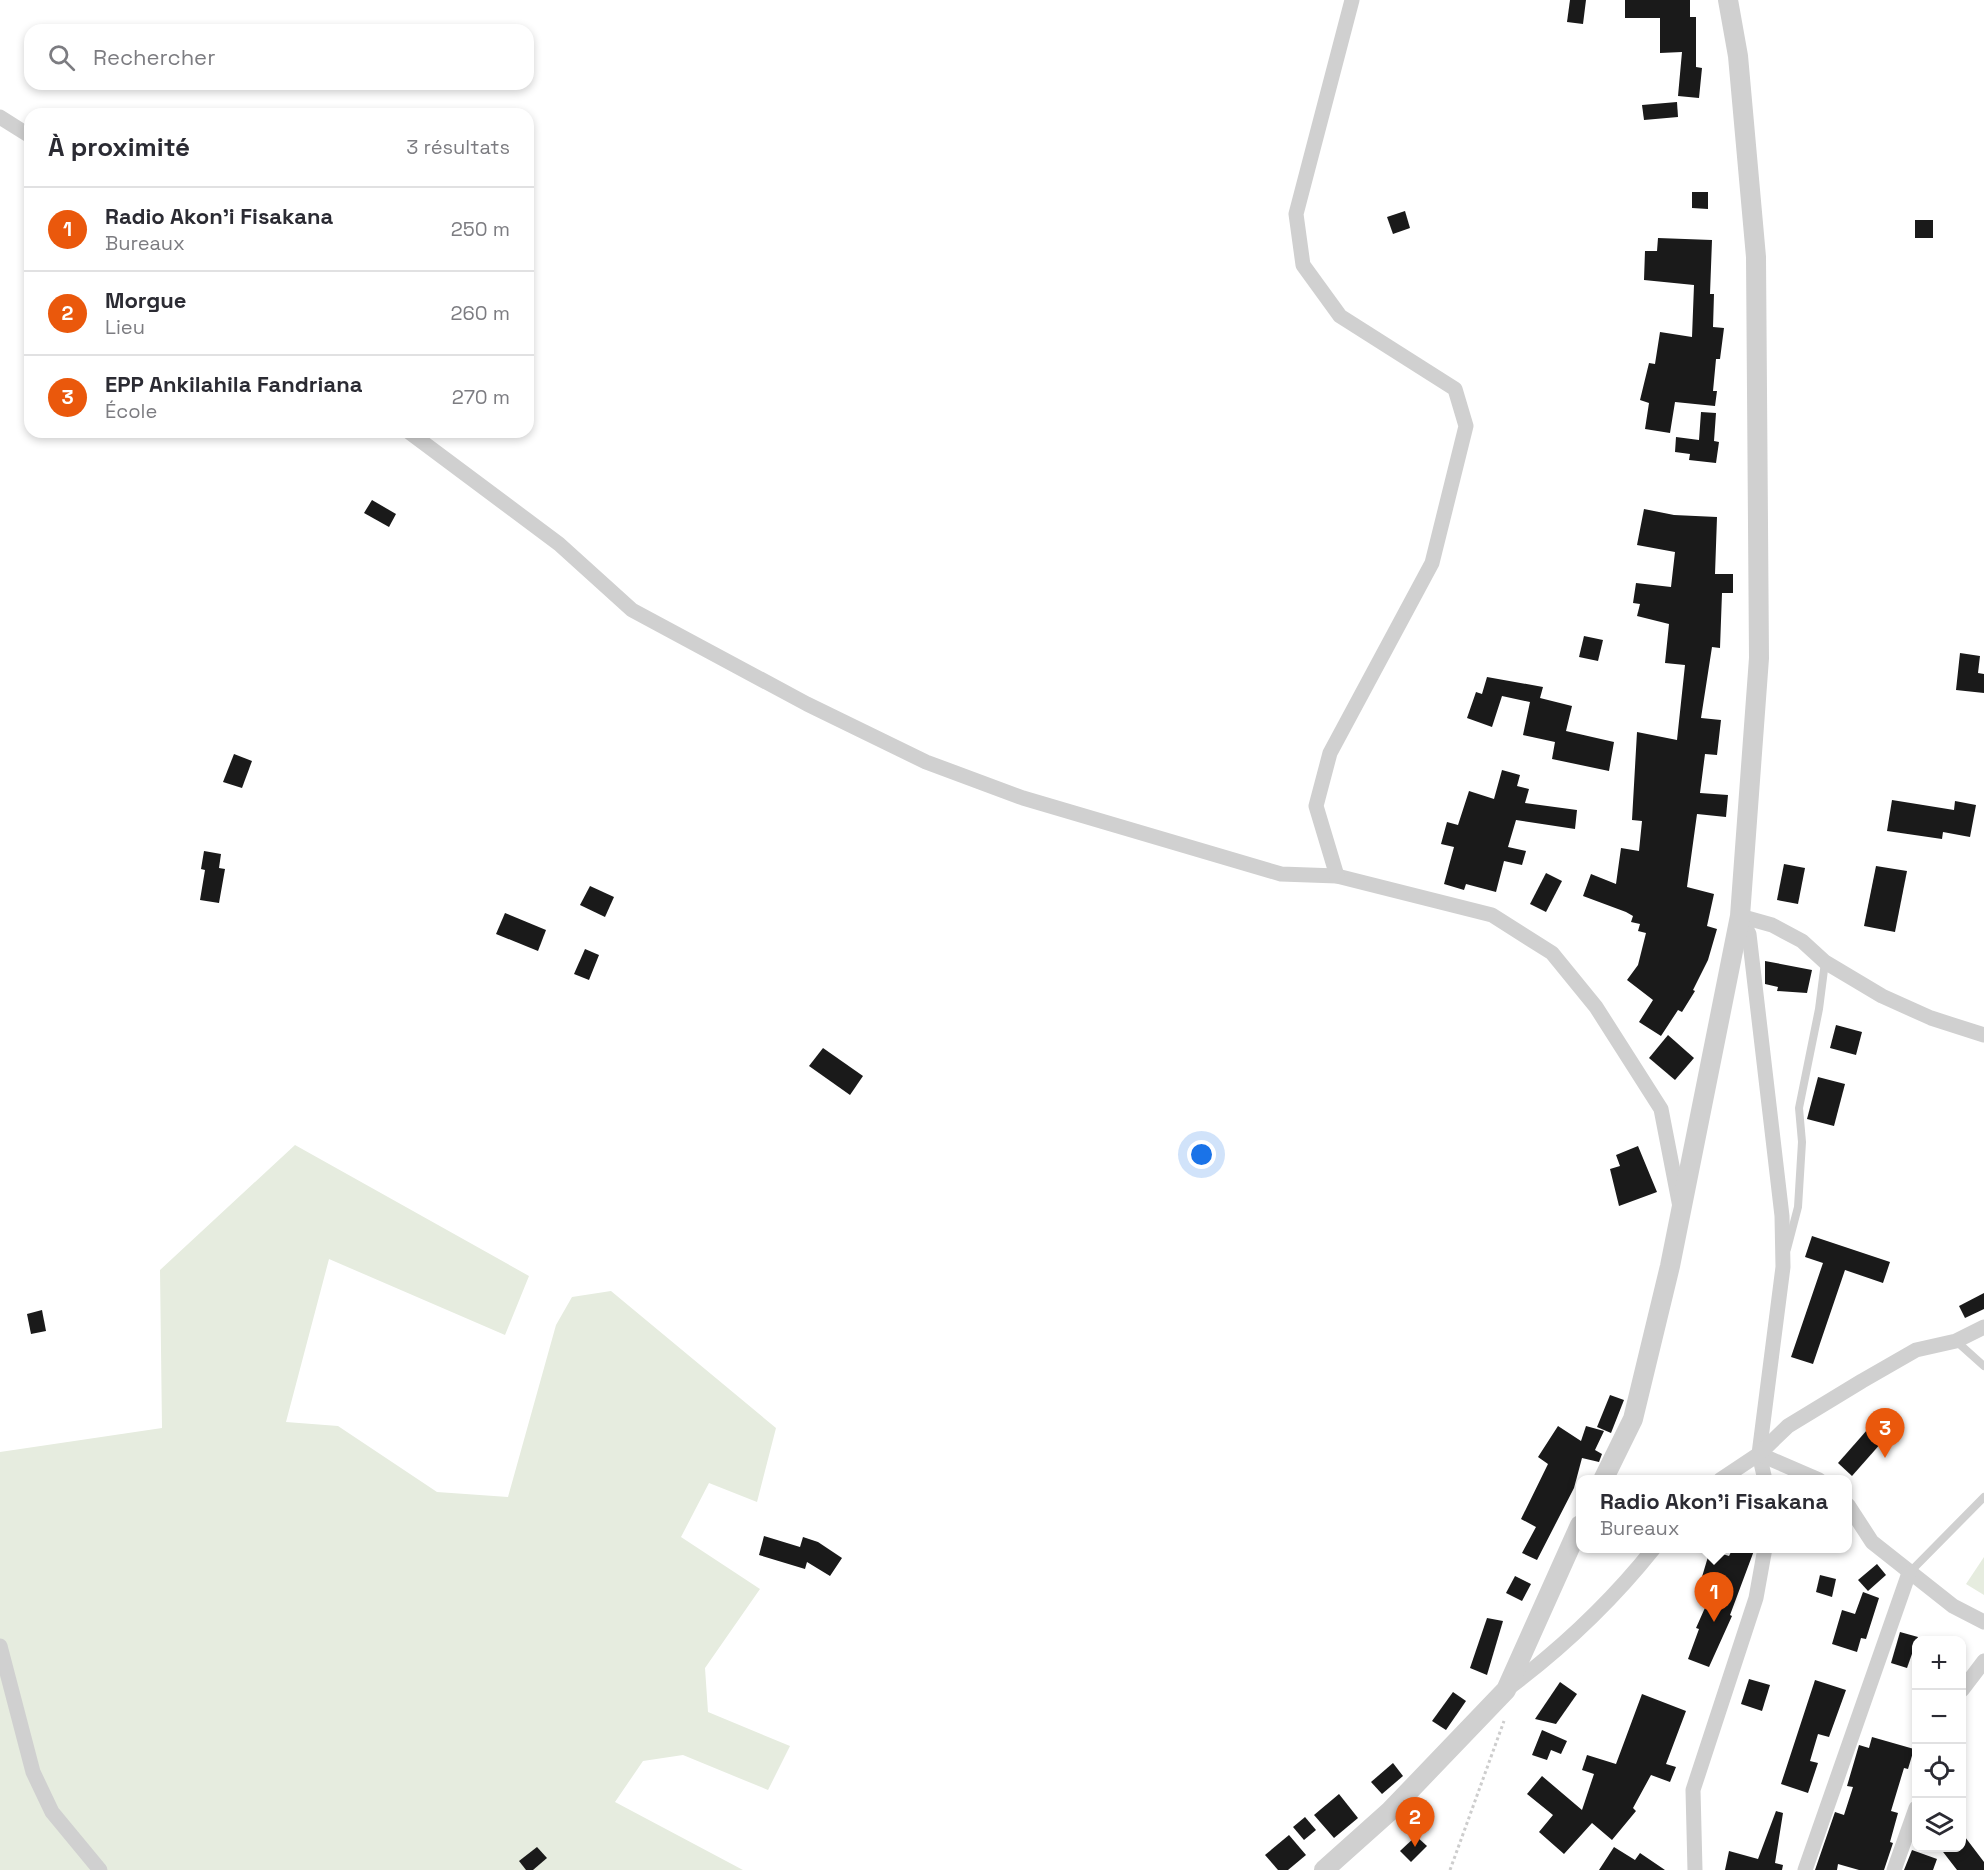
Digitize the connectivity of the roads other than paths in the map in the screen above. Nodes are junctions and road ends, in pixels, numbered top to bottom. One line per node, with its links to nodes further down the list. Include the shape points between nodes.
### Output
1 (1352, 0): 6 (street, via 1296,214 1303,265 1340,316 1455,389 1466,426 1432,563 1330,753 1316,807)
2 (1728, 0): 7 (street, via 1738,56 1756,257 1759,658)
3 (0, 117): 4 (street)
4 (24, 132)
5 (418, 438): 6 (street, via 559,544 632,610 807,704 926,762 1023,798 1281,874)
6 (1337, 876): 10 (street, via 1492,915 1552,954 1596,1007 1661,1109)
7 (1740, 916): 8 (street, via 1772,925 1802,941); 10 (street); 11 (street, via 1749,934 1782,1216)
8 (1825, 962): 9 (street, via 1882,996); 11 (lane, via 1799,1108 1802,1142 1798,1207)
9 (1984, 1035)
10 (1681, 1213): 16 (street, via 1633,1419)
11 (1782, 1268): 15 (street)
12 (1984, 1327): 13 (street)
13 (1956, 1341): 14 (lane); 15 (street, via 1917,1350 1862,1381 1788,1426)
14 (1984, 1366)
15 (1759, 1454): 17 (street); 18 (street); 19 (street)
16 (1605, 1475)
17 (1726, 1475)
18 (1764, 1475)
19 (1809, 1475)
20 (1984, 1497): 25 (lane)
21 (1852, 1511): 25 (street, via 1872,1542)
22 (1576, 1536): 30 (street)
23 (1650, 1553): 30 (street, via 1550,1658)
24 (1764, 1553): 34 (street, via 1756,1598 1693,1790)
25 (1909, 1573): 26 (street, via 1953,1606); 35 (street)
26 (1984, 1622)
27 (0, 1646): 32 (street, via 33,1772 52,1812)
28 (1984, 1660): 29 (street)
29 (1966, 1685)
30 (1506, 1690): 33 (street, via 1390,1811)
31 (1912, 1821): 36 (street)
32 (100, 1870)
33 (1324, 1870)
34 (1695, 1870)
35 (1805, 1870)
36 (1894, 1870)

